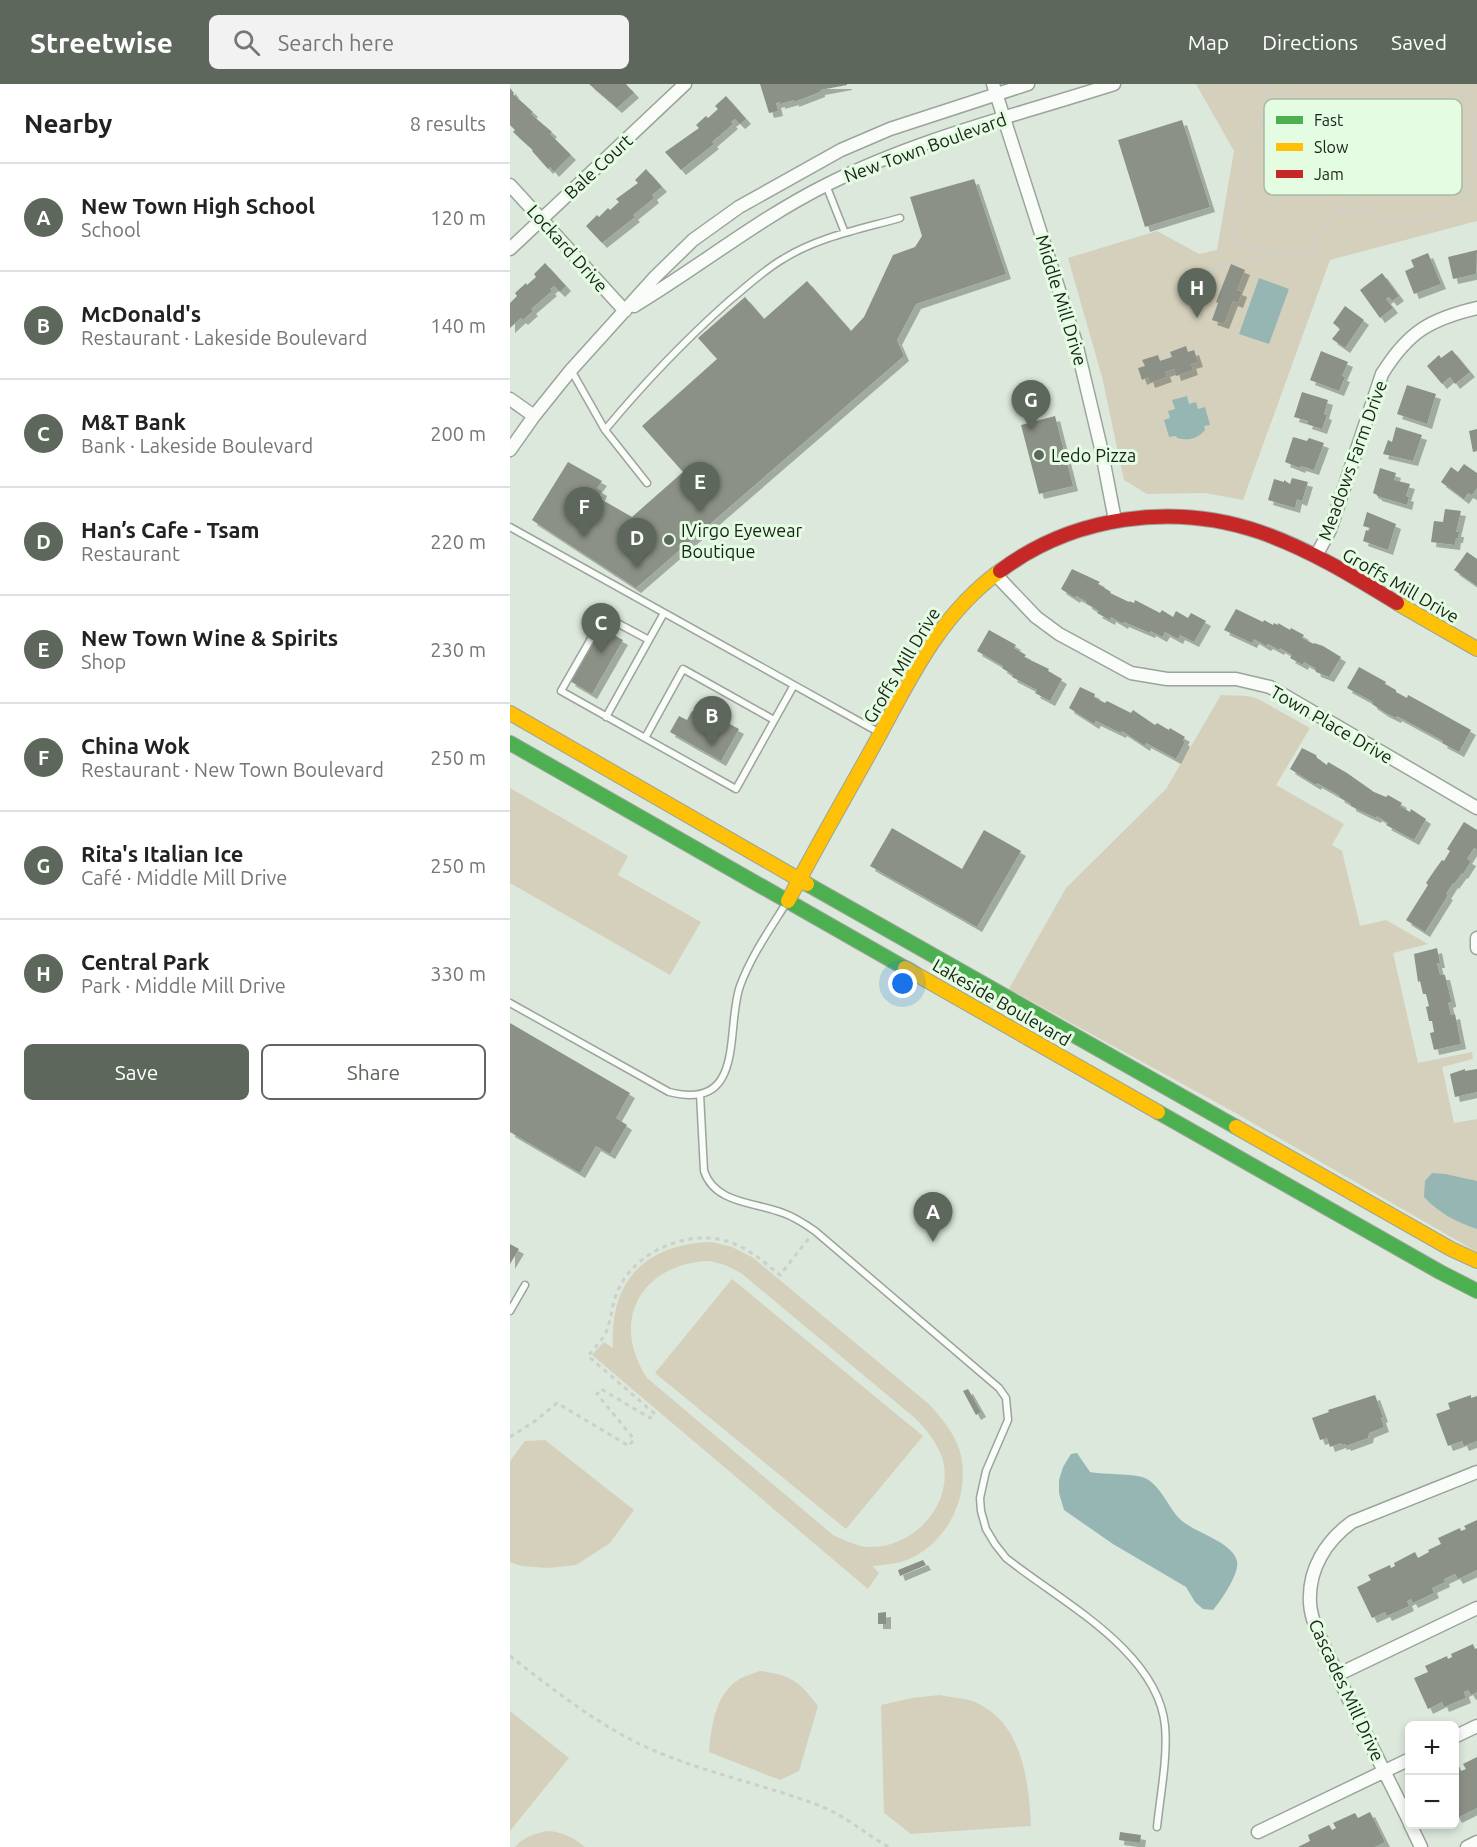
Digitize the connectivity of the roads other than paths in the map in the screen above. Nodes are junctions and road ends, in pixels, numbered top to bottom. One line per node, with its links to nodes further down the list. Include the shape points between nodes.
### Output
1 (1028, 84): 4 (street, New Town Boulevard)
2 (1113, 84): 5 (street, New Town Boulevard)
3 (680, 86): 9 (street, Bale Court)
4 (994, 86): 5 (street, Middle Mill Drive); 13 (street, New Town Boulevard, via 841,150 748,201 693,240)
5 (1006, 117): 7 (street, New Town Boulevard, via 900,152); 20 (street, Middle Mill Drive, via 1076,343)
6 (510, 184): 9 (street, Lockard Drive)
7 (826, 185): 10 (lane); 13 (street, New Town Boulevard)
8 (900, 218): 10 (lane)
9 (542, 219): 11 (street, Bale Court); 13 (street, Lockard Drive)
10 (845, 233): 17 (lane, via 783,259 742,290 692,334)
11 (510, 249)
12 (1477, 308): 22 (street, Meadows Farm Drive, via 1429,324 1394,355 1382,374 1330,530)
13 (625, 312): 14 (street, New Town Boulevard)
14 (571, 370): 16 (street, New Town Boulevard); 17 (lane)
15 (510, 399): 16 (street)
16 (534, 416): 18 (street, New Town Boulevard)
17 (605, 430): 19 (lane)
18 (510, 450)
19 (647, 483)
20 (1115, 520): 22 (main road, Groffs Mill Drive, via 1153,516 1222,521 1258,531); 23 (main road, Groffs Mill Drive, via 1076,529 1044,543)
21 (510, 526): 24 (lane)
22 (1316, 556): 26 (main road, Groffs Mill Drive)
23 (994, 574): 31 (main road, Groffs Mill Drive, via 958,607 934,639); 34 (street, Town Place Drive, via 1036,617 1059,634 1131,673 1167,679 1236,679 1270,687)
24 (664, 613): 25 (lane); 27 (lane)
25 (649, 640): 29 (lane); 29 (lane, via 604,616 561,691)
26 (1477, 649)
27 (794, 685): 30 (lane); 31 (lane)
28 (510, 713): 35 (main road, Lakeside Boulevard)
29 (606, 717): 32 (lane)
30 (774, 720): 32 (lane, via 683,669); 32 (lane, via 736,789)
31 (880, 733): 35 (main road, Groffs Mill Drive)
32 (645, 738)
33 (510, 743): 36 (main road, Lakeside Boulevard)
34 (1477, 808)
35 (799, 879): 36 (main road, Groffs Mill Drive); 41 (main road, Lakeside Boulevard)
36 (788, 901): 40 (lane, via 749,964 736,997 727,1068 710,1090); 43 (main road, Lakeside Boulevard)
37 (1477, 938): 38 (street)
38 (1477, 948)
39 (510, 1003): 40 (lane, via 669,1092)
40 (700, 1094): 53 (lane, via 704,1171 708,1181 722,1194 782,1212 815,1231 1006,1398 1008,1420 982,1484 981,1511 986,1529 1006,1558 1107,1633 1155,1689 1165,1727)
41 (1477, 1261)
42 (525, 1285): 44 (lane)
43 (1477, 1291)
44 (510, 1311)
45 (1477, 1472): 47 (street, Cascades Mill Drive, via 1352,1522 1324,1548 1316,1566 1310,1604 1313,1621)
46 (1477, 1608): 47 (street)
47 (1337, 1675): 51 (street, Cascades Mill Drive)
48 (1477, 1726): 49 (street)
49 (1459, 1735)
50 (1405, 1761): 51 (street)
51 (1384, 1771): 52 (street, Cascades Mill Drive); 55 (street)
52 (1405, 1813)
53 (1157, 1827)
54 (1413, 1829): 57 (street, Cascades Mill Drive)
55 (1258, 1832)
56 (1477, 1842): 58 (street)
57 (1421, 1847)
58 (1467, 1847)

